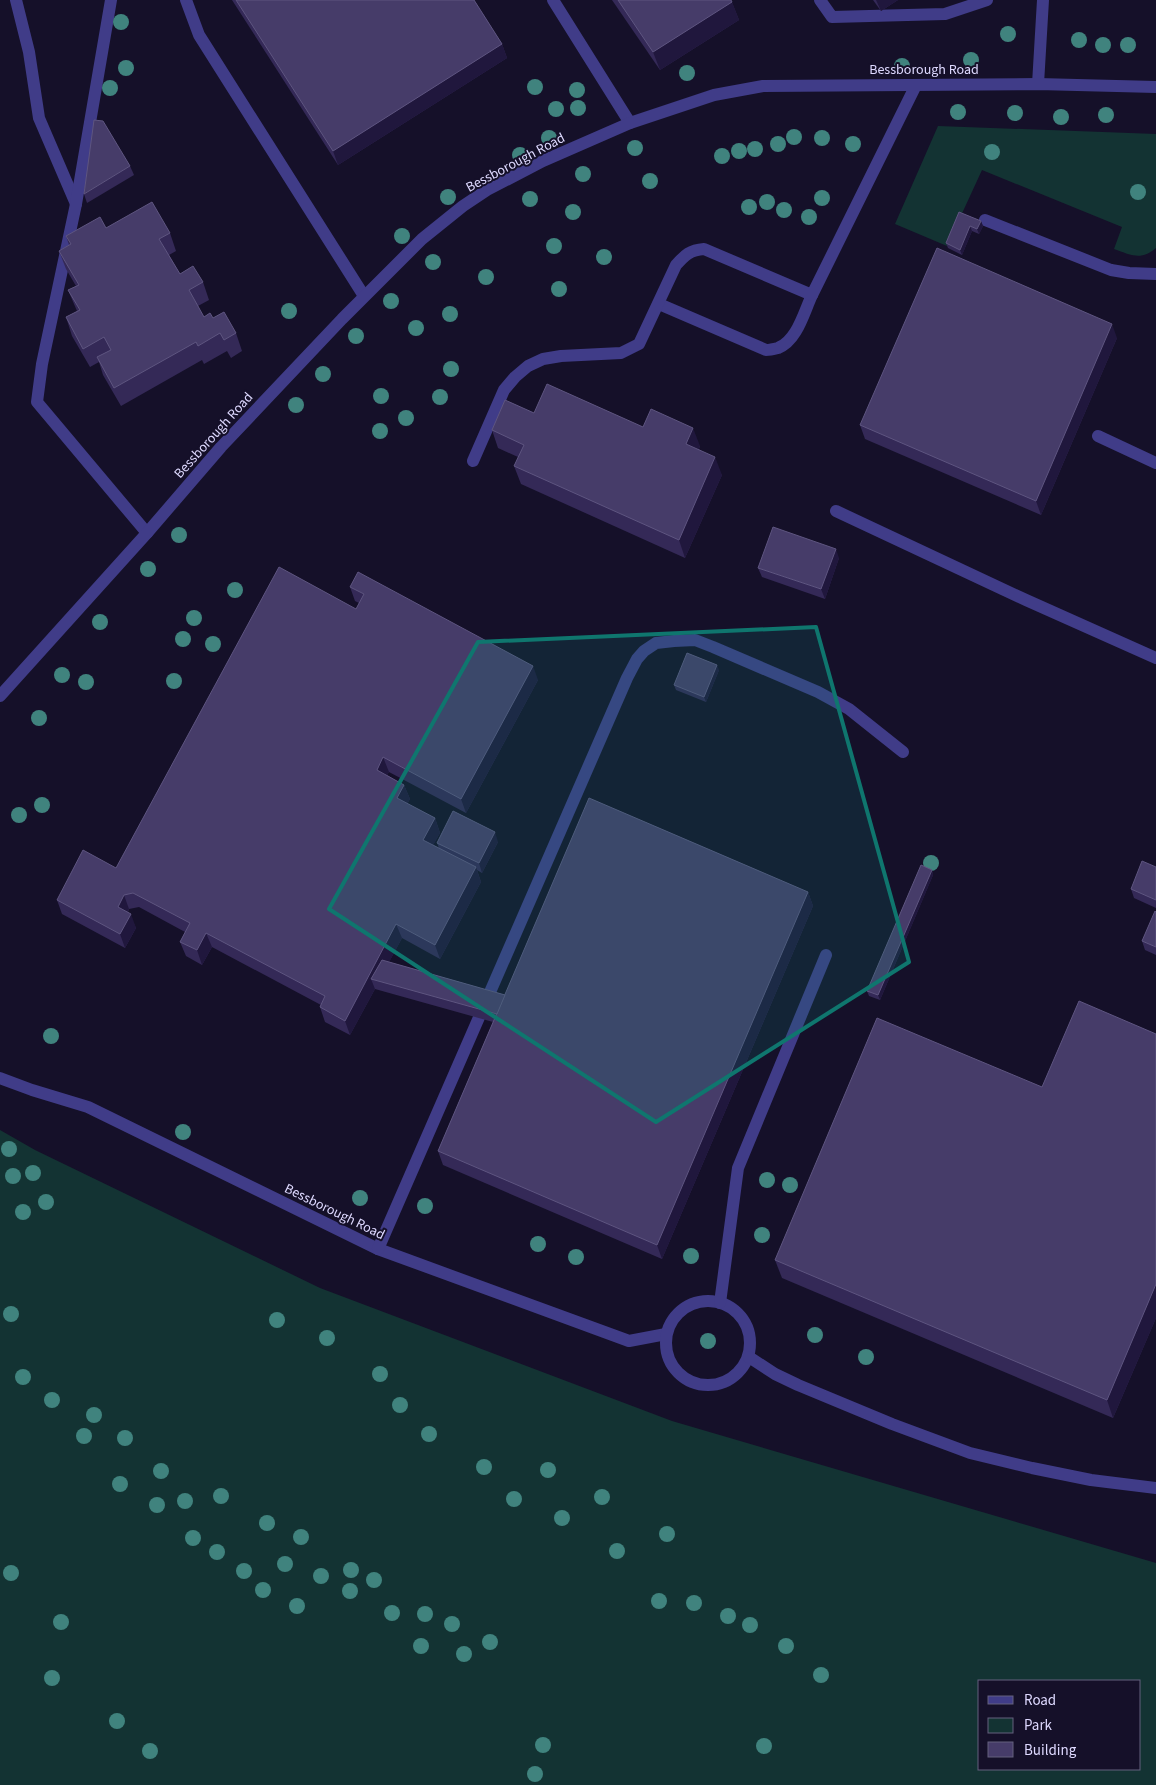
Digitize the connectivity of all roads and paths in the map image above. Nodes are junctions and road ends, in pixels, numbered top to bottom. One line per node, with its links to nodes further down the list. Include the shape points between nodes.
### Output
1 (16, 0): 12 (street, via 29,52 39,118)
2 (111, 0): 12 (street)
3 (186, 0): 16 (street, via 199,35)
4 (553, 0): 11 (street)
5 (820, 0): 6 (street, via 832,17 945,14)
6 (987, 0)
7 (1043, 0): 8 (street)
8 (1038, 84): 9 (street, Bessborough Road); 10 (street, Bessborough Road)
9 (916, 85): 11 (street, Bessborough Road, via 763,86 714,95); 15 (street)
10 (1156, 87)
11 (630, 123): 16 (street, Bessborough Road, via 487,190 422,239)
12 (76, 204): 22 (street, via 37,402)
13 (985, 220): 14 (street, via 1111,270)
14 (1156, 274)
15 (812, 295): 17 (street, via 792,336 778,348 766,350); 17 (street, via 704,249 693,250 676,265)
16 (364, 296): 22 (street, Bessborough Road, via 221,447)
17 (659, 304): 19 (street, via 639,344 630,349 621,353 561,356 528,366 504,390)
18 (1098, 436): 20 (street)
19 (473, 461)
20 (1156, 462)
21 (836, 512): 23 (street)
22 (147, 533): 24 (street, Bessborough Road)
23 (1156, 658)
24 (0, 696)
25 (903, 752): 28 (street, via 849,709 713,646 694,640 674,641 656,644 644,651 627,678)
26 (826, 955): 29 (street, via 738,1168)
27 (0, 1078): 28 (street, Bessborough Road, via 88,1107)
28 (378, 1249): 30 (street, Bessborough Road, via 629,1341)
29 (720, 1302): 30 (street, via 692,1304 680,1311); 31 (street, via 732,1308 749,1330)
30 (666, 1334): 31 (street, via 665,1349 678,1374 705,1386 719,1385 732,1379 743,1369)
31 (749, 1357): 32 (street, via 798,1385 970,1453 1091,1480)
32 (1156, 1488)

